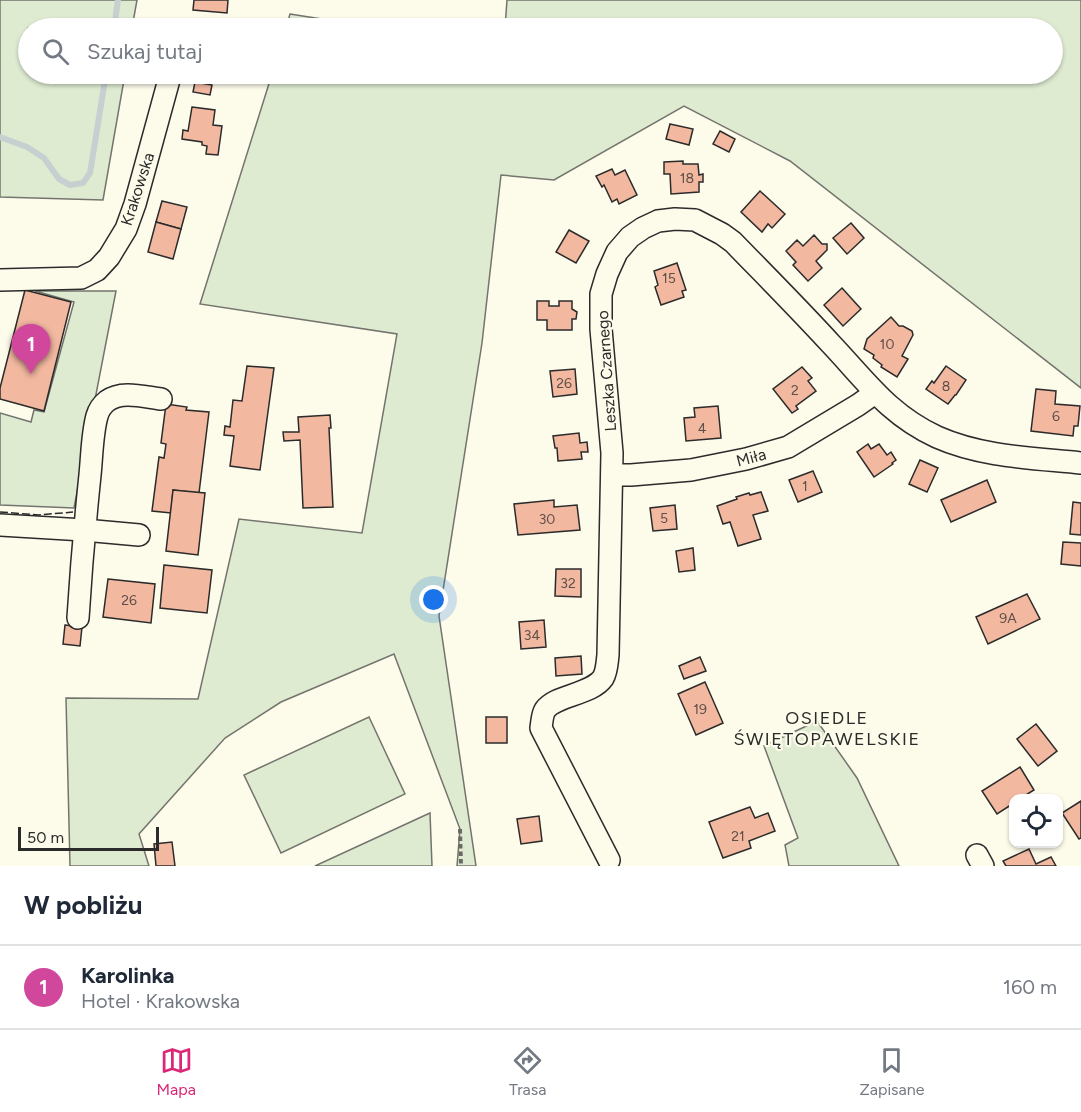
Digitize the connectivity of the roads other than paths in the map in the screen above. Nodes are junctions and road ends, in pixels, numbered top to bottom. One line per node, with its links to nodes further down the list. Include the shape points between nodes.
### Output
1 (168, 84): 2 (street, Krakowska, via 135,204 109,257 97,270 81,278)
2 (0, 280)
3 (875, 393): 5 (street, Leszka Czarnego, via 915,426 939,438 997,454); 6 (street, Miła, via 788,447 691,470); 6 (street, Leszka Czarnego, via 733,242 695,220 658,222 630,237 617,252 601,294)
4 (161, 399): 8 (street, via 117,396 101,406 94,433)
5 (1081, 463)
6 (612, 475): 11 (street, Leszka Czarnego, via 606,670 594,686 550,704 544,711 541,728)
7 (0, 525): 8 (street)
8 (84, 530): 9 (street); 10 (street)
9 (139, 535)
10 (78, 618)
11 (609, 860)

